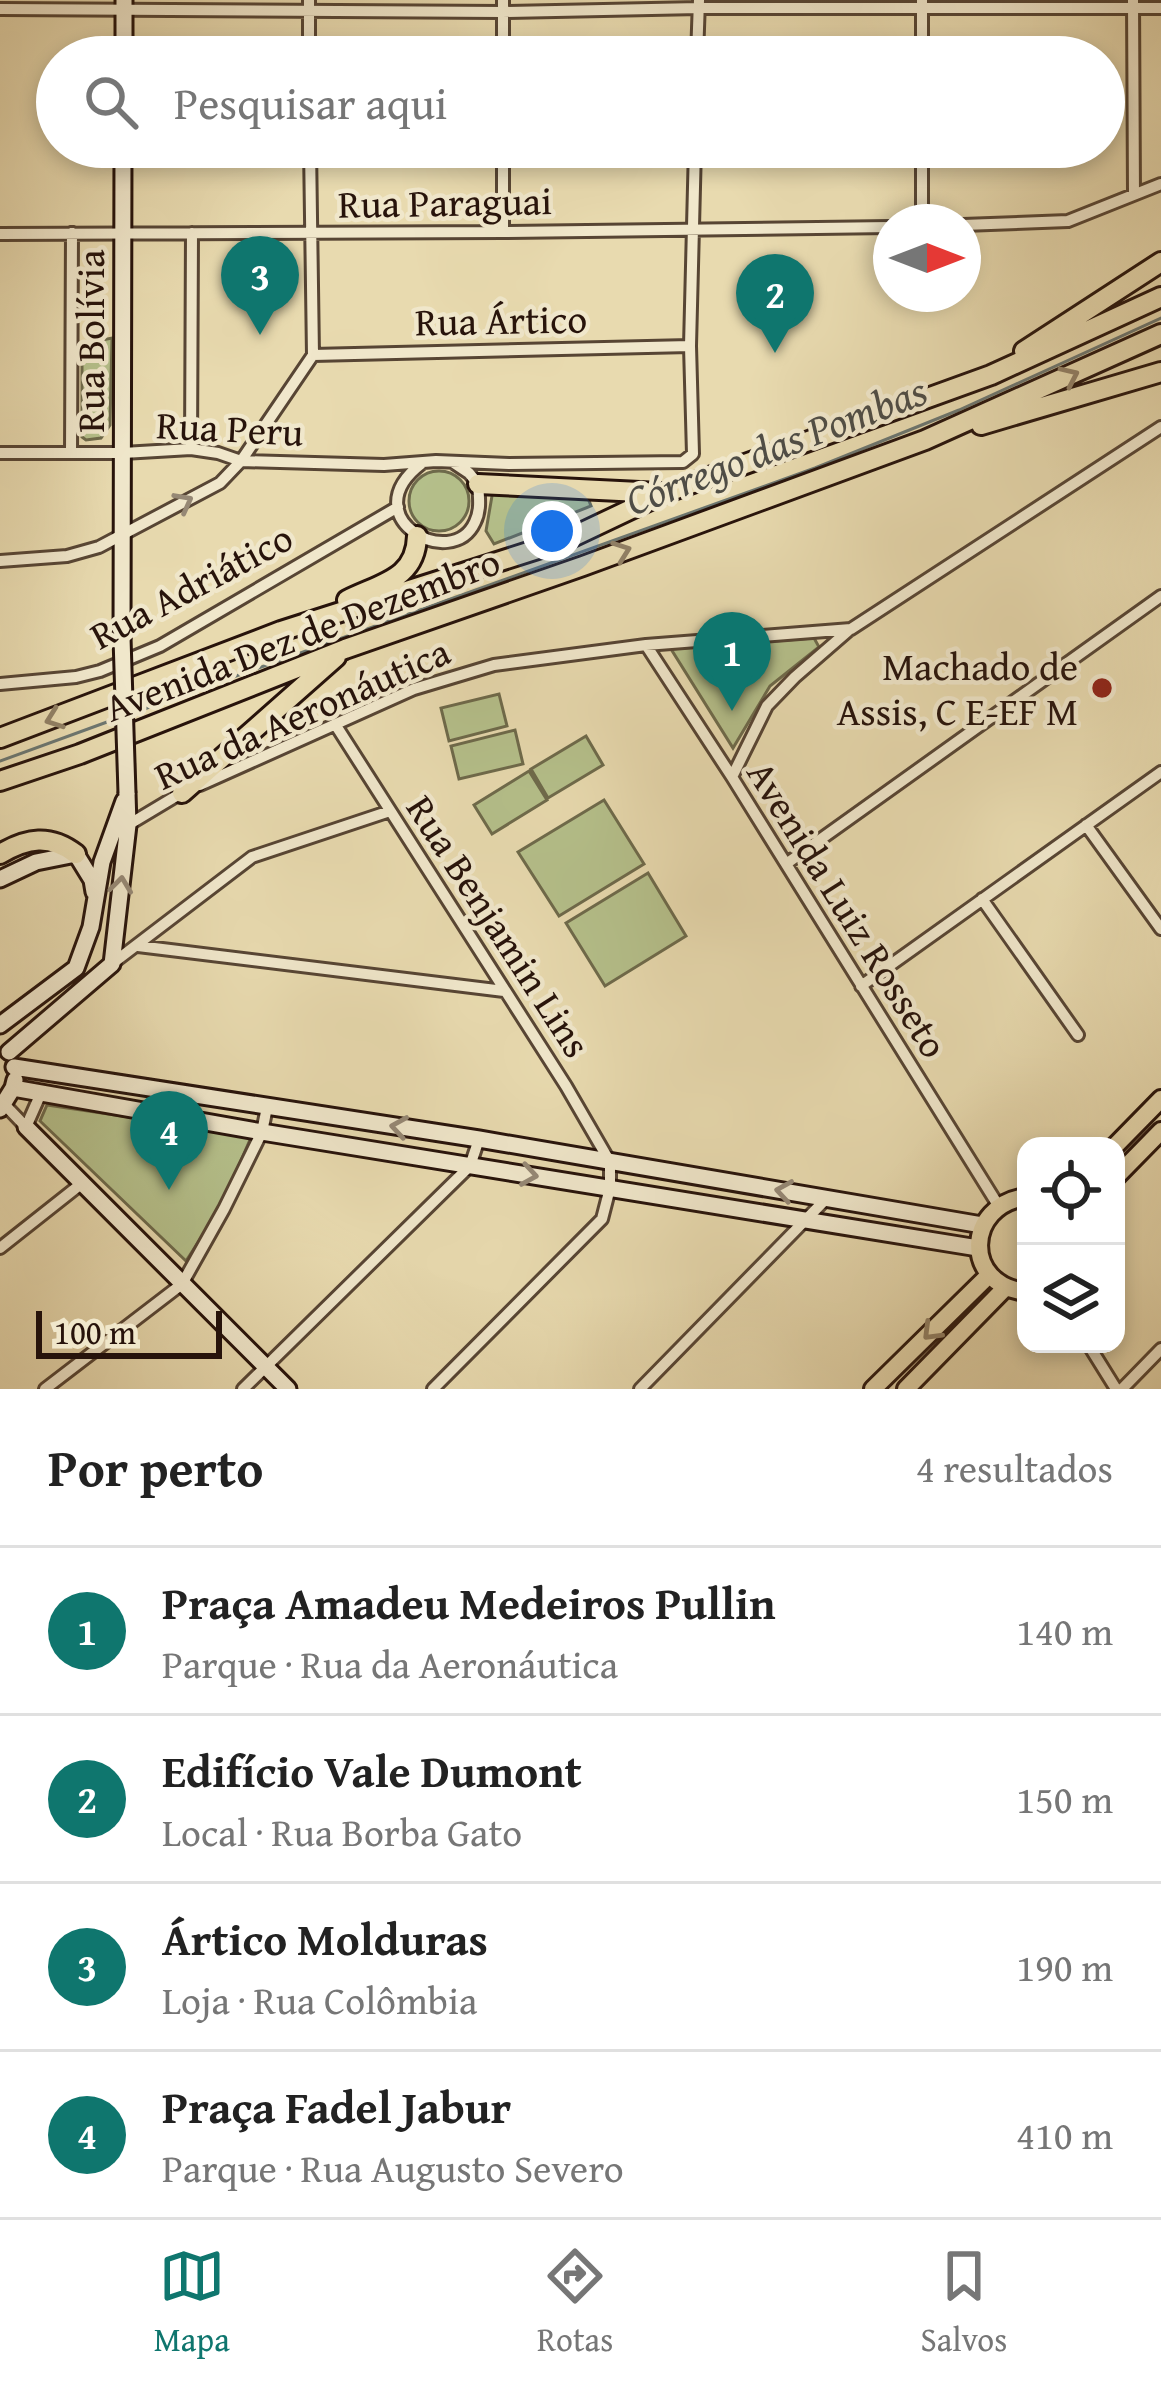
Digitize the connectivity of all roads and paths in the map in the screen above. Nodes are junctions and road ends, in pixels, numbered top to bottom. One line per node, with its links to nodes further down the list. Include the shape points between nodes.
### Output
1 (699, 4): 2 (street); 6 (street); 11 (street)
2 (922, 4): 3 (street); 12 (street)
3 (1133, 4): 7 (street); 19 (street)
4 (124, 5): 5 (street); 8 (street); 9 (street)
5 (309, 5): 6 (street); 10 (street)
6 (503, 6)
7 (1161, 8)
8 (0, 9)
9 (124, 36)
10 (309, 36)
11 (698, 36)
12 (922, 36)
13 (124, 168): 28 (street, Rua Bolívia)
14 (310, 168): 29 (street)
15 (503, 168): 24 (street)
16 (693, 168): 23 (street)
17 (922, 168): 20 (street)
18 (1161, 184): 19 (street)
19 (1134, 194): 21 (street, via 1069,220)
20 (922, 204)
21 (981, 224)
22 (873, 227): 23 (street, Rua Paraguai)
23 (692, 229): 24 (street, Rua Paraguai); 33 (street)
24 (503, 232): 29 (street, Rua Paraguai)
25 (72, 233): 27 (street, Rua Paraguai); 28 (street, Rua Paraguai); 41 (street)
26 (192, 233): 28 (street, Rua Paraguai); 29 (street, Rua Paraguai); 39 (street)
27 (0, 234)
28 (123, 234): 42 (street, Rua Bolívia)
29 (312, 234): 34 (street)
30 (1161, 262): 36 (highway)
31 (1161, 297): 36 (highway, Avenida Dez de Dezembro)
32 (1161, 334): 38 (highway, Avenida Dez de Dezembro, one-way to 32)
33 (690, 346): 34 (street, Rua Ártico); 46 (street, via 692,454 683,462)
34 (313, 355): 43 (street)
35 (1161, 372): 38 (highway)
36 (992, 375): 50 (highway, Avenida Dez de Dezembro)
37 (1161, 427): 56 (street)
38 (925, 440): 59 (highway, Avenida Dez de Dezembro, one-way to 38)
39 (191, 449): 42 (street, Rua Peru); 43 (street, Rua Peru)
40 (0, 453): 41 (street, Rua Peru)
41 (71, 453): 42 (street, Rua Peru)
42 (123, 453): 52 (street, Rua Bolívia)
43 (241, 461): 47 (street, Rua Peru); 52 (street, one-way to 43, via 220,483)
44 (451, 462): 45 (street); 46 (street); 49 (street)
45 (421, 464): 47 (street, Rua Peru); 48 (street)
46 (509, 464): 49 (street)
47 (384, 465): 48 (street)
48 (403, 481): 51 (street)
49 (478, 484): 50 (highway); 53 (street, via 472,529 443,541)
50 (665, 494): 57 (highway, Avenida Dez de Dezembro, via 566,540)
51 (398, 507): 53 (street); 60 (street, Rua Adriático, via 160,646 76,677)
52 (122, 536): 54 (street, via 67,556); 66 (street, Rua Bolívia, bridge)
53 (417, 536): 57 (highway, via 408,570)
54 (0, 561)
55 (1161, 596): 73 (street)
56 (851, 629): 58 (street, Rua da Aeronáutica); 64 (street, via 767,706)
57 (281, 631): 62 (highway, Avenida Dez de Dezembro, one-way to 62)
58 (646, 645): 61 (street, Rua da Aeronáutica, via 494,664); 64 (street, Avenida Luiz Rosseto)
59 (345, 649): 65 (highway, Avenida Dez de Dezembro); 67 (highway)
60 (0, 684)
61 (335, 724): 67 (street, Rua da Aeronáutica); 68 (street, Rua Benjamin Lins)
62 (0, 738)
63 (1161, 772): 70 (street)
64 (732, 777): 73 (street, Avenida Luiz Rosseto)
65 (0, 781)
66 (127, 793): 69 (street, Rua Bolívia); 75 (street)
67 (182, 793): 69 (street, Rua da Aeronáutica)
68 (390, 811): 78 (street, via 252,856); 81 (street, Rua Benjamin Lins)
69 (128, 825): 79 (street, Rua Bolívia, one-way to 69)
70 (1087, 825): 76 (street); 77 (street)
71 (0, 854): 72 (highway, via 42,839)
72 (76, 854): 74 (street); 75 (street)
73 (786, 864): 80 (street, Avenida Luiz Rosseto)
74 (0, 879)
75 (94, 896): 82 (street, via 76,968)
76 (982, 899): 80 (street); 83 (street)
77 (1161, 929)
78 (138, 946): 79 (street); 81 (street)
79 (107, 969): 84 (street)
80 (861, 986): 102 (street, Avenida Luiz Rosseto)
81 (504, 992): 95 (street, Rua Benjamin Lins)
82 (0, 1025)
83 (1078, 1035)
84 (8, 1053): 85 (street); 89 (street)
85 (14, 1088): 86 (street); 88 (street)
86 (41, 1093): 90 (street); 92 (street)
87 (1161, 1099): 93 (main road)
88 (2, 1107): 90 (street)
89 (266, 1107): 92 (street); 94 (street, one-way to 89)
90 (26, 1127): 98 (street)
91 (1161, 1131): 97 (main road)
92 (262, 1132): 96 (street); 110 (street)
93 (1124, 1137)
94 (479, 1139): 95 (street); 96 (street)
95 (610, 1162): 99 (street); 101 (street, one-way to 95)
96 (470, 1166): 99 (street, one-way to 99); 115 (street)
97 (1125, 1168)
98 (81, 1184): 107 (street); 110 (street)
99 (610, 1189): 104 (street); 119 (street, via 602,1219)
100 (1017, 1197): 102 (main road)
101 (827, 1198): 103 (street); 104 (street)
102 (998, 1205): 105 (main road)
103 (890, 1208): 105 (street); 106 (street)
104 (806, 1220): 106 (street); 120 (street)
105 (982, 1225): 108 (main road)
106 (884, 1233): 108 (street)
107 (0, 1248)
108 (978, 1248): 109 (main road)
109 (989, 1275): 111 (main road); 121 (main road, one-way to 121)
110 (182, 1284): 115 (street); 116 (street)
111 (1005, 1288): 112 (main road); 122 (main road)
112 (1017, 1290)
113 (1161, 1349): 123 (street)
114 (1094, 1353): 123 (street)
115 (266, 1366): 117 (street); 118 (street)
116 (45, 1389)
117 (243, 1389)
118 (288, 1389)
119 (434, 1389)
120 (640, 1389)
121 (873, 1389)
122 (906, 1389)
123 (1119, 1389)

